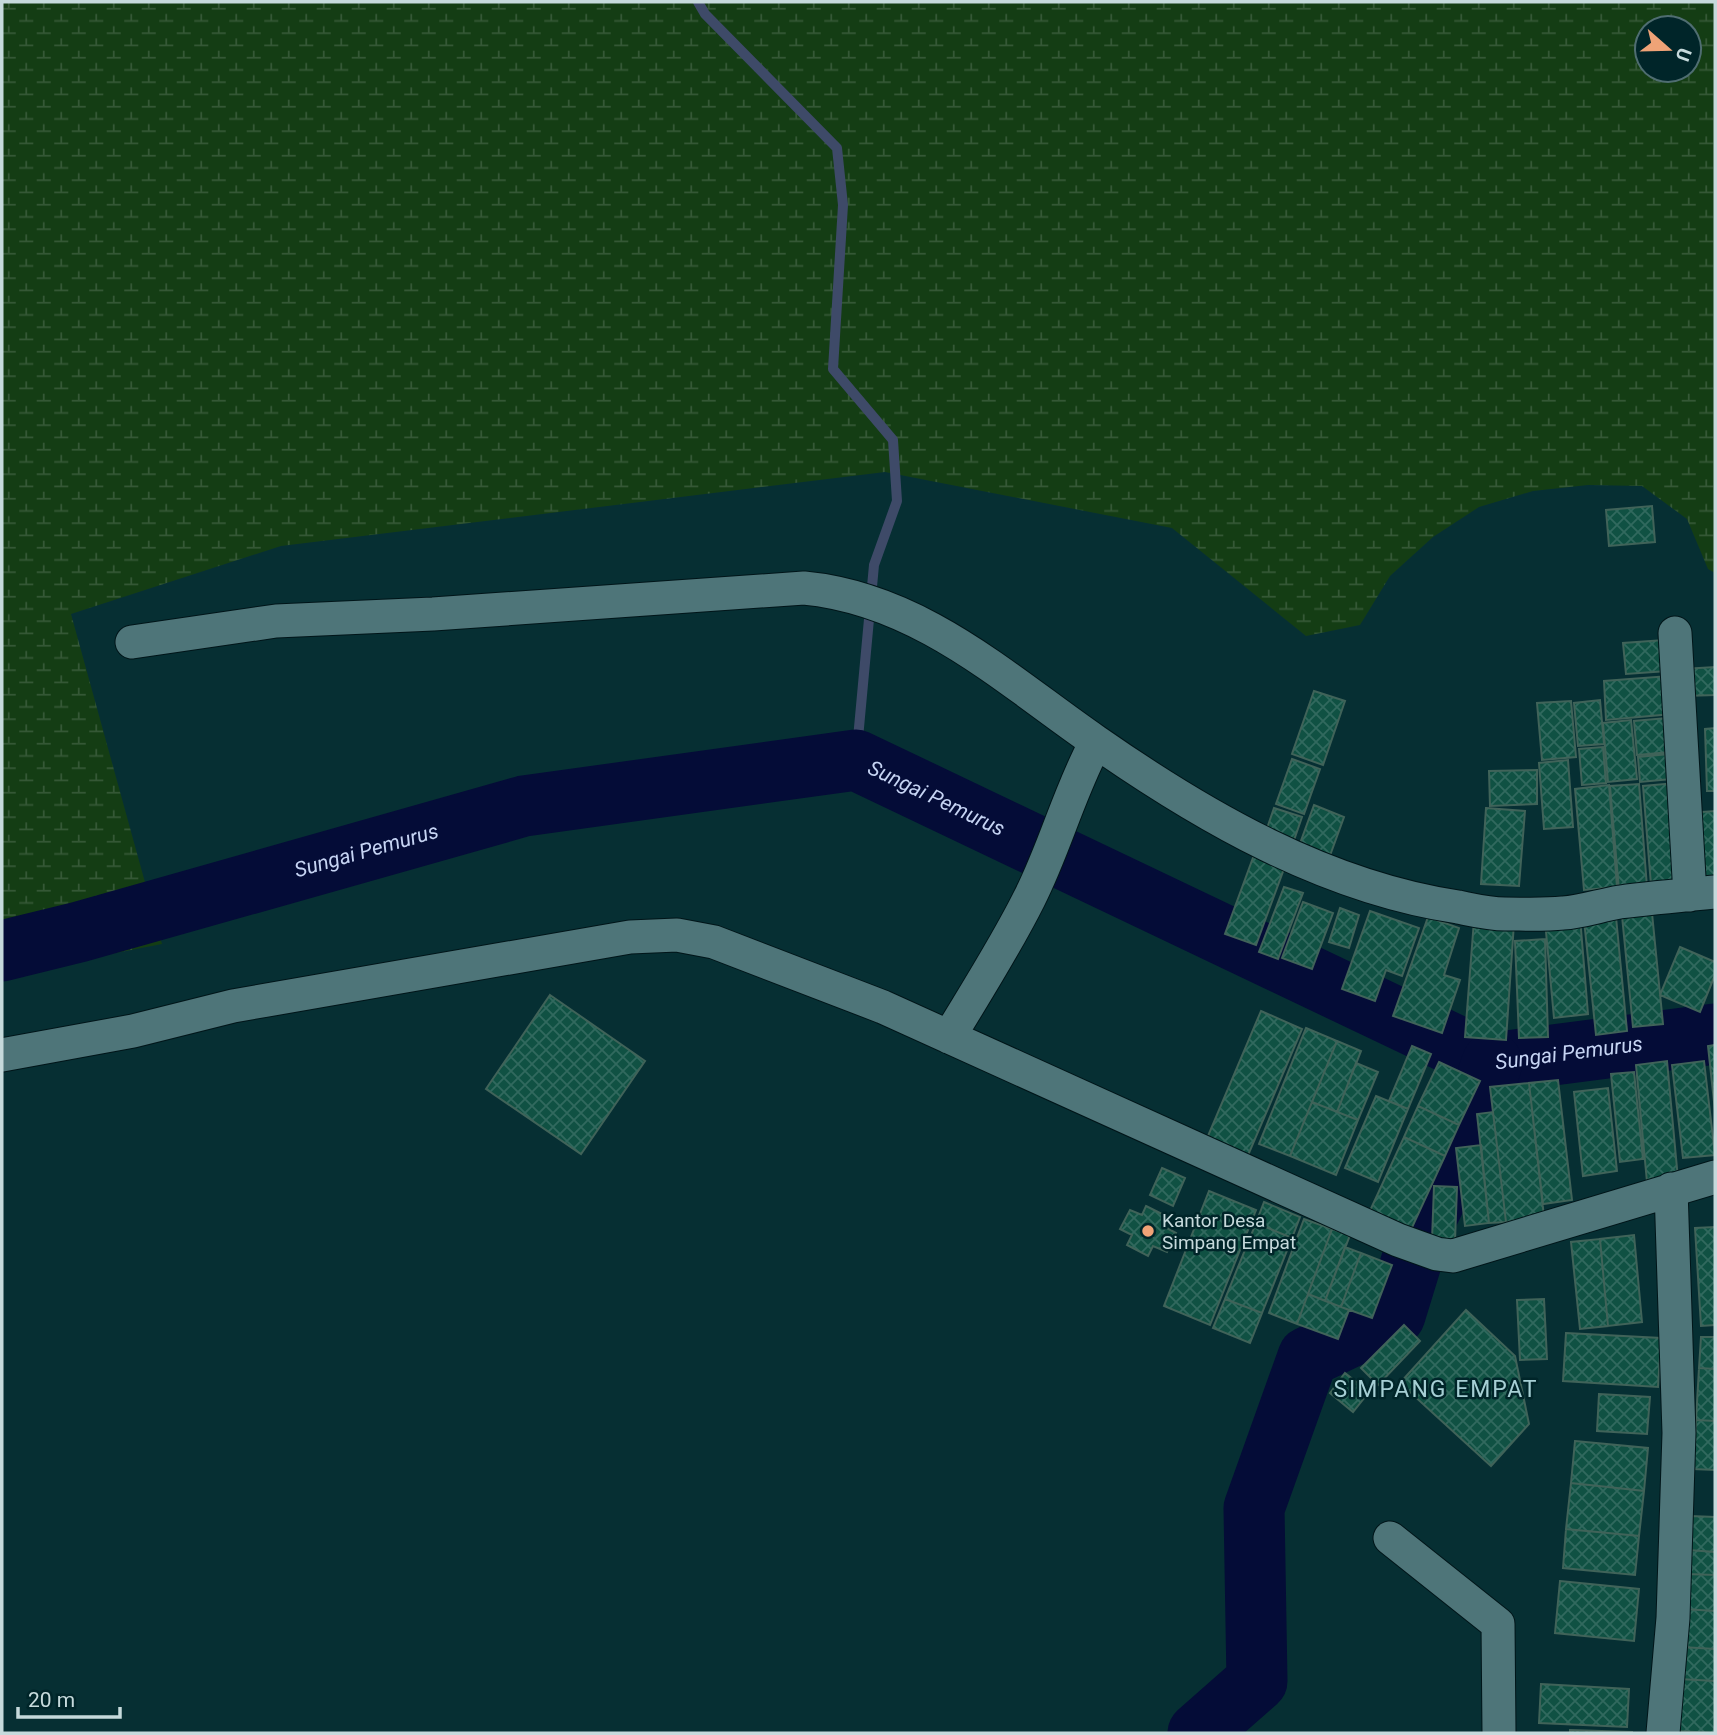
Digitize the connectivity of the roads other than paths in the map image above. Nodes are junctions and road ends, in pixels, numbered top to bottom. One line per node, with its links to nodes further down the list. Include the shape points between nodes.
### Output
1 (1675, 633): 4 (street)
2 (132, 642): 3 (street, via 276,621 804,588 831,590 940,632)
3 (1096, 742): 4 (street, via 1248,835 1320,869 1424,902 1502,914 1564,913); 5 (street, via 1030,897)
4 (1702, 894)
5 (949, 1038): 6 (street, via 883,1007 714,943 677,935 630,937 233,1006 133,1031); 8 (street, via 1437,1254 1452,1256)
6 (2, 1055)
7 (1715, 1177): 8 (street)
8 (1671, 1189): 11 (street, via 1679,1433 1673,1618)
9 (1390, 1538): 10 (street, via 1498,1624)
10 (1499, 1733)
11 (1663, 1733)

